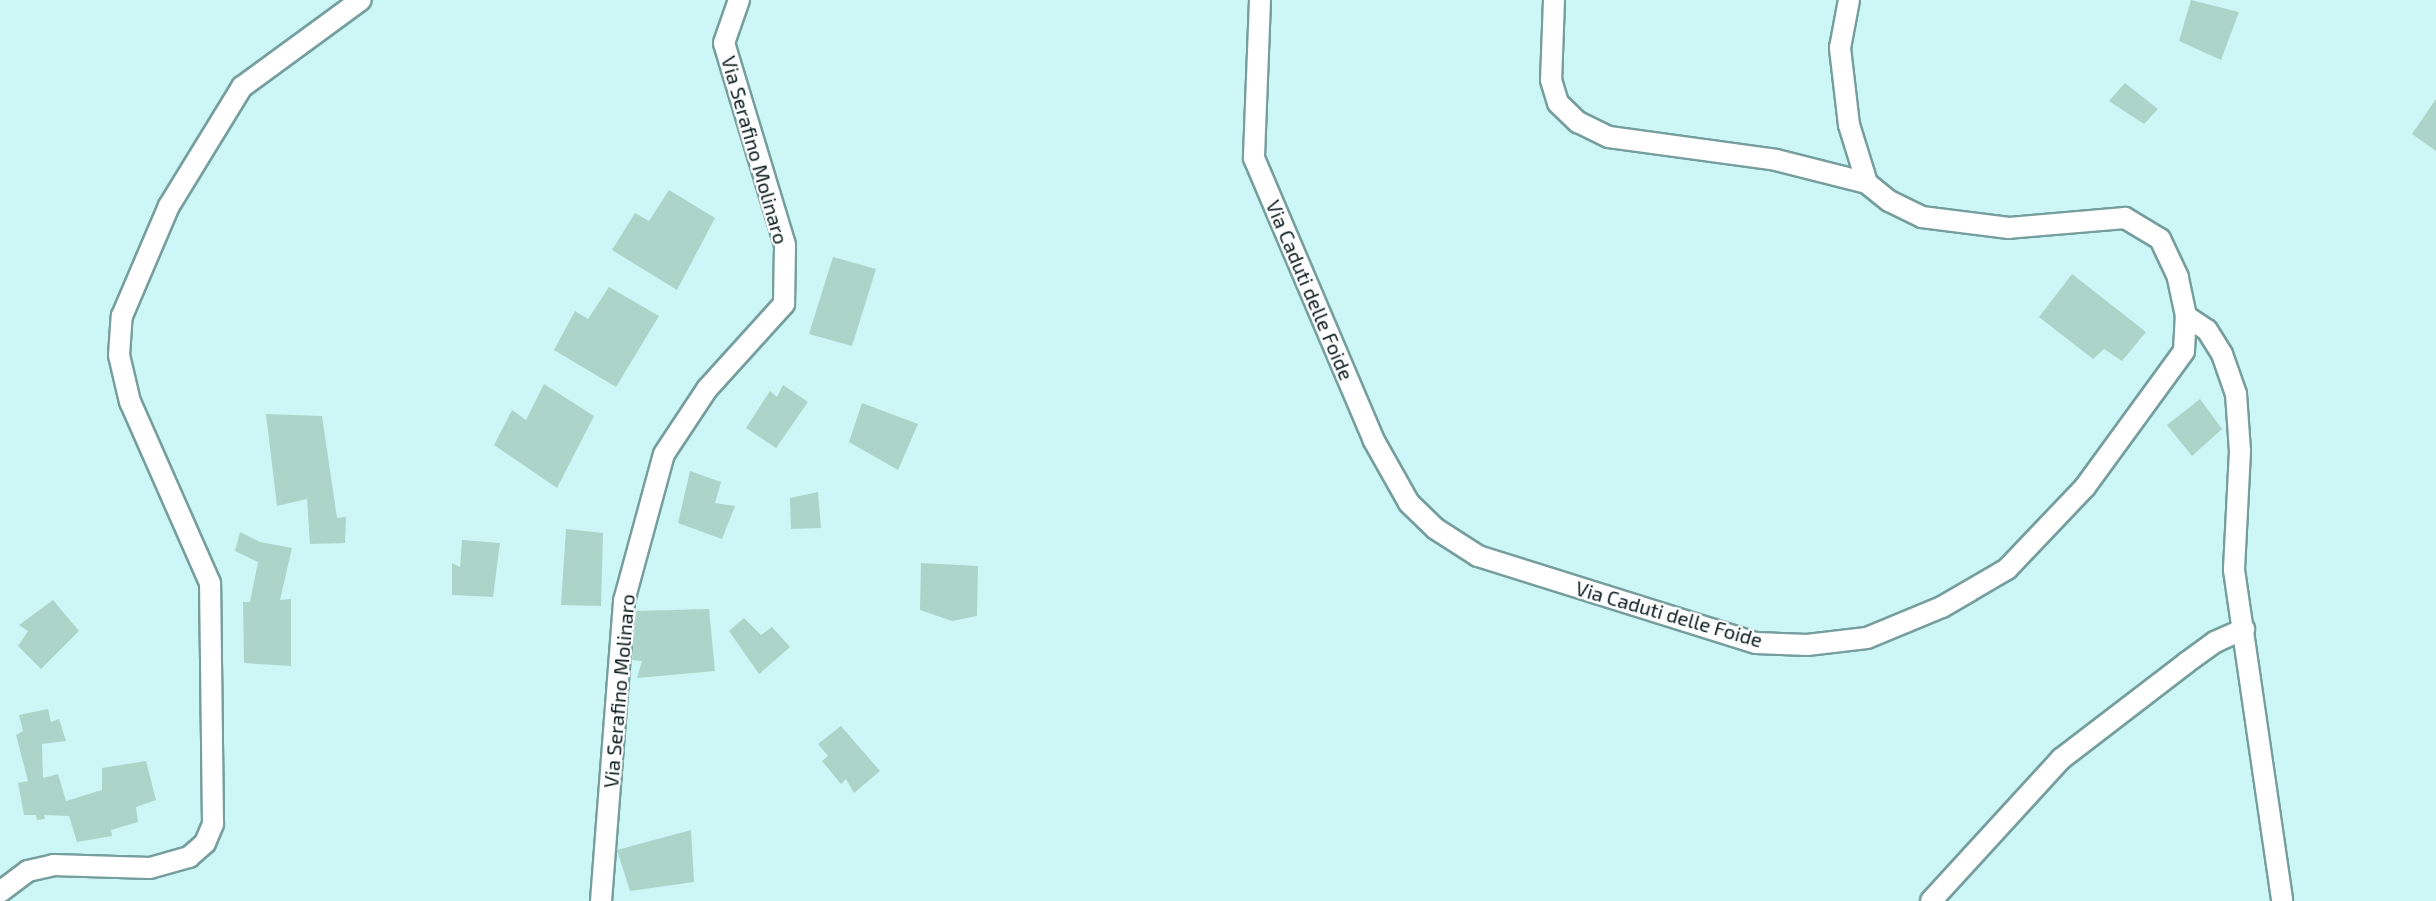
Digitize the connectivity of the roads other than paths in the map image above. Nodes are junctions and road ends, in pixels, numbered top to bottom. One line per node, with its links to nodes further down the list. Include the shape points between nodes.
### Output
1 (361, 0): 9 (street, via 242,87 170,206 122,316 119,355 130,402 210,583 213,824 205,843 189,857 150,868 52,865 28,871)
2 (739, 0): 10 (street, Via Serafino Molinaro, via 724,43 785,245 784,303 707,389 664,454 624,601)
3 (1260, 0): 7 (street, Via Caduti delle Foide, via 1254,158 1373,439 1409,503 1436,530 1478,556 1756,643 1807,645 1867,638 1942,607 2007,569 2085,488 2184,351)
4 (1554, 0): 6 (street, via 1551,80 1558,103 1578,122 1609,136 1776,160)
5 (1850, 0): 6 (street, via 1840,48 1849,125)
6 (1867, 183): 7 (street, Via Caduti delle Foide, via 1889,201 1922,217 2009,228 2125,218 2160,239 2178,277)
7 (2186, 316): 8 (street, via 2207,330 2222,354 2236,394 2240,452 2234,570)
8 (2244, 629): 11 (street, via 2186,663 2061,759); 12 (street)
9 (0, 892)
10 (601, 901)
11 (1931, 901)
12 (2282, 901)

